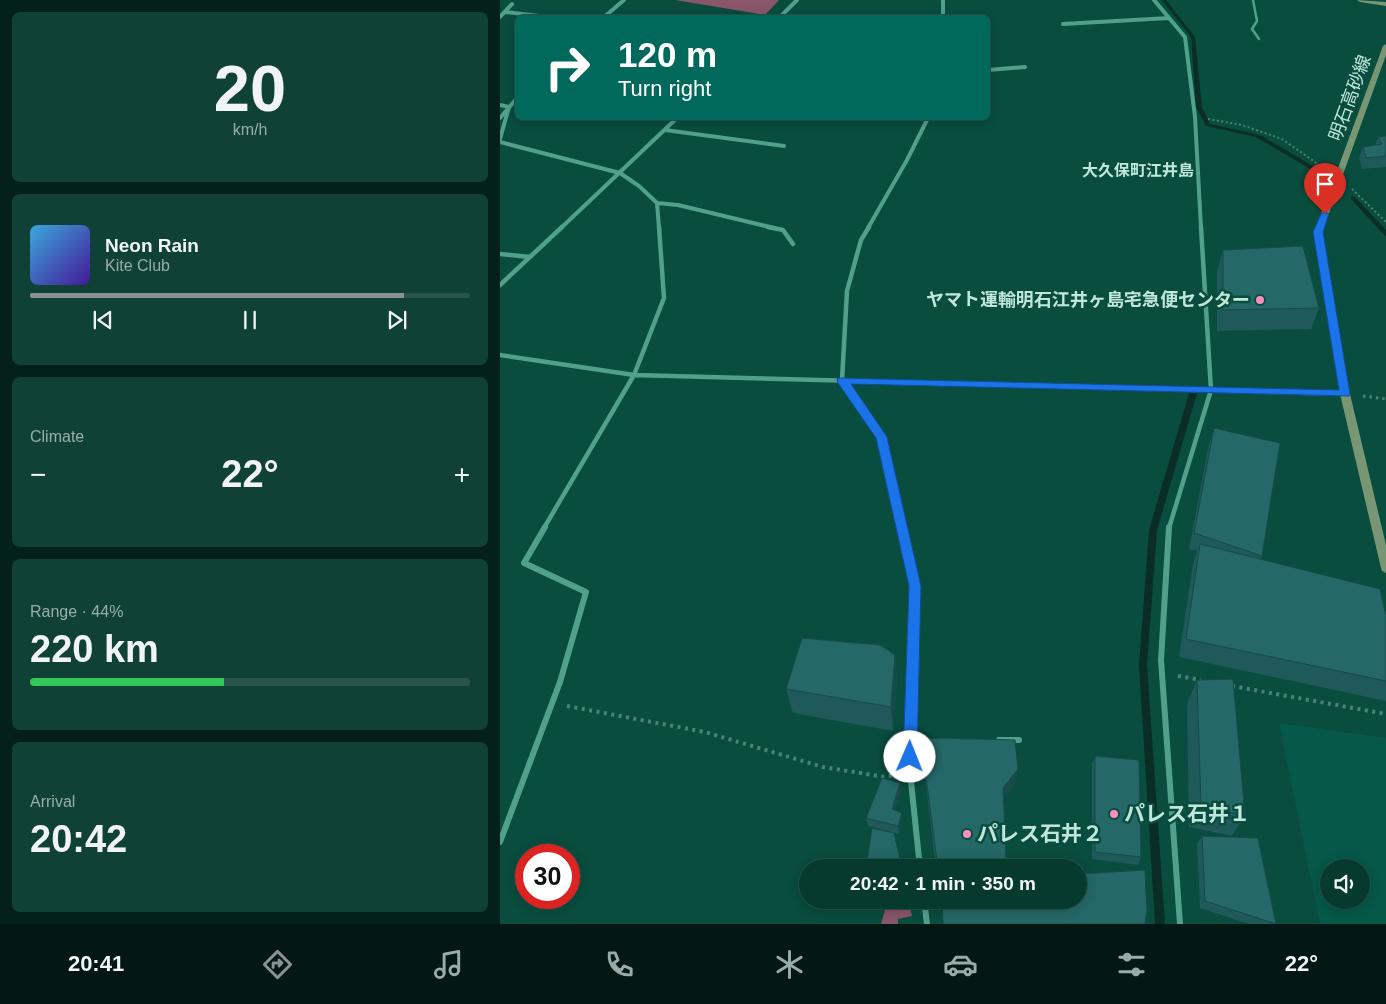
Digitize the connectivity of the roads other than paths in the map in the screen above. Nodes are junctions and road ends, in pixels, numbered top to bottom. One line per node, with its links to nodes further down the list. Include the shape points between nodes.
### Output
1 (624, 0): 11 (street)
2 (797, 0): 12 (street)
3 (943, 0): 13 (street)
4 (1154, 0): 15 (street)
5 (1253, 0): 17 (lane, via 1257,21 1252,29)
6 (1360, 0): 8 (main road)
7 (512, 4): 9 (street)
8 (1386, 4)
9 (505, 12): 10 (street); 14 (street)
10 (530, 15)
11 (606, 15)
12 (782, 15)
13 (943, 15)
14 (500, 17)
15 (1169, 18): 16 (street); 39 (street, via 1185,37 1195,117)
16 (1063, 24)
17 (1259, 39)
18 (1386, 46): 40 (main road, 明石高砂線, via 1318,232)
19 (1025, 67): 20 (street)
20 (990, 70)
21 (515, 100): 23 (street)
22 (500, 105): 23 (street)
23 (509, 107): 24 (street); 28 (street)
24 (500, 118)
25 (675, 120): 27 (street)
26 (927, 120): 38 (street, via 861,240 847,291)
27 (665, 130): 29 (street); 30 (street)
28 (500, 141): 30 (street)
29 (784, 146)
30 (620, 173): 31 (street); 34 (street)
31 (657, 203): 32 (street, via 783,230); 37 (street, via 664,298)
32 (793, 244)
33 (500, 254): 34 (street)
34 (530, 257): 35 (street)
35 (500, 285)
36 (500, 355): 37 (street)
37 (634, 375): 38 (street); 46 (street, via 524,563 586,592 560,682)
38 (842, 380): 39 (street); 45 (street, via 881,437 915,586)
39 (1210, 390): 40 (street); 50 (street, via 1168,530 1161,673)
40 (1345, 394): 41 (main road, 明石高砂線)
41 (1386, 568)
42 (989, 740): 43 (street)
43 (1018, 740)
44 (940, 742): 45 (street)
45 (910, 743): 47 (street)
46 (500, 842)
47 (919, 859)
48 (925, 909): 49 (street)
49 (927, 924)
50 (1180, 924)

